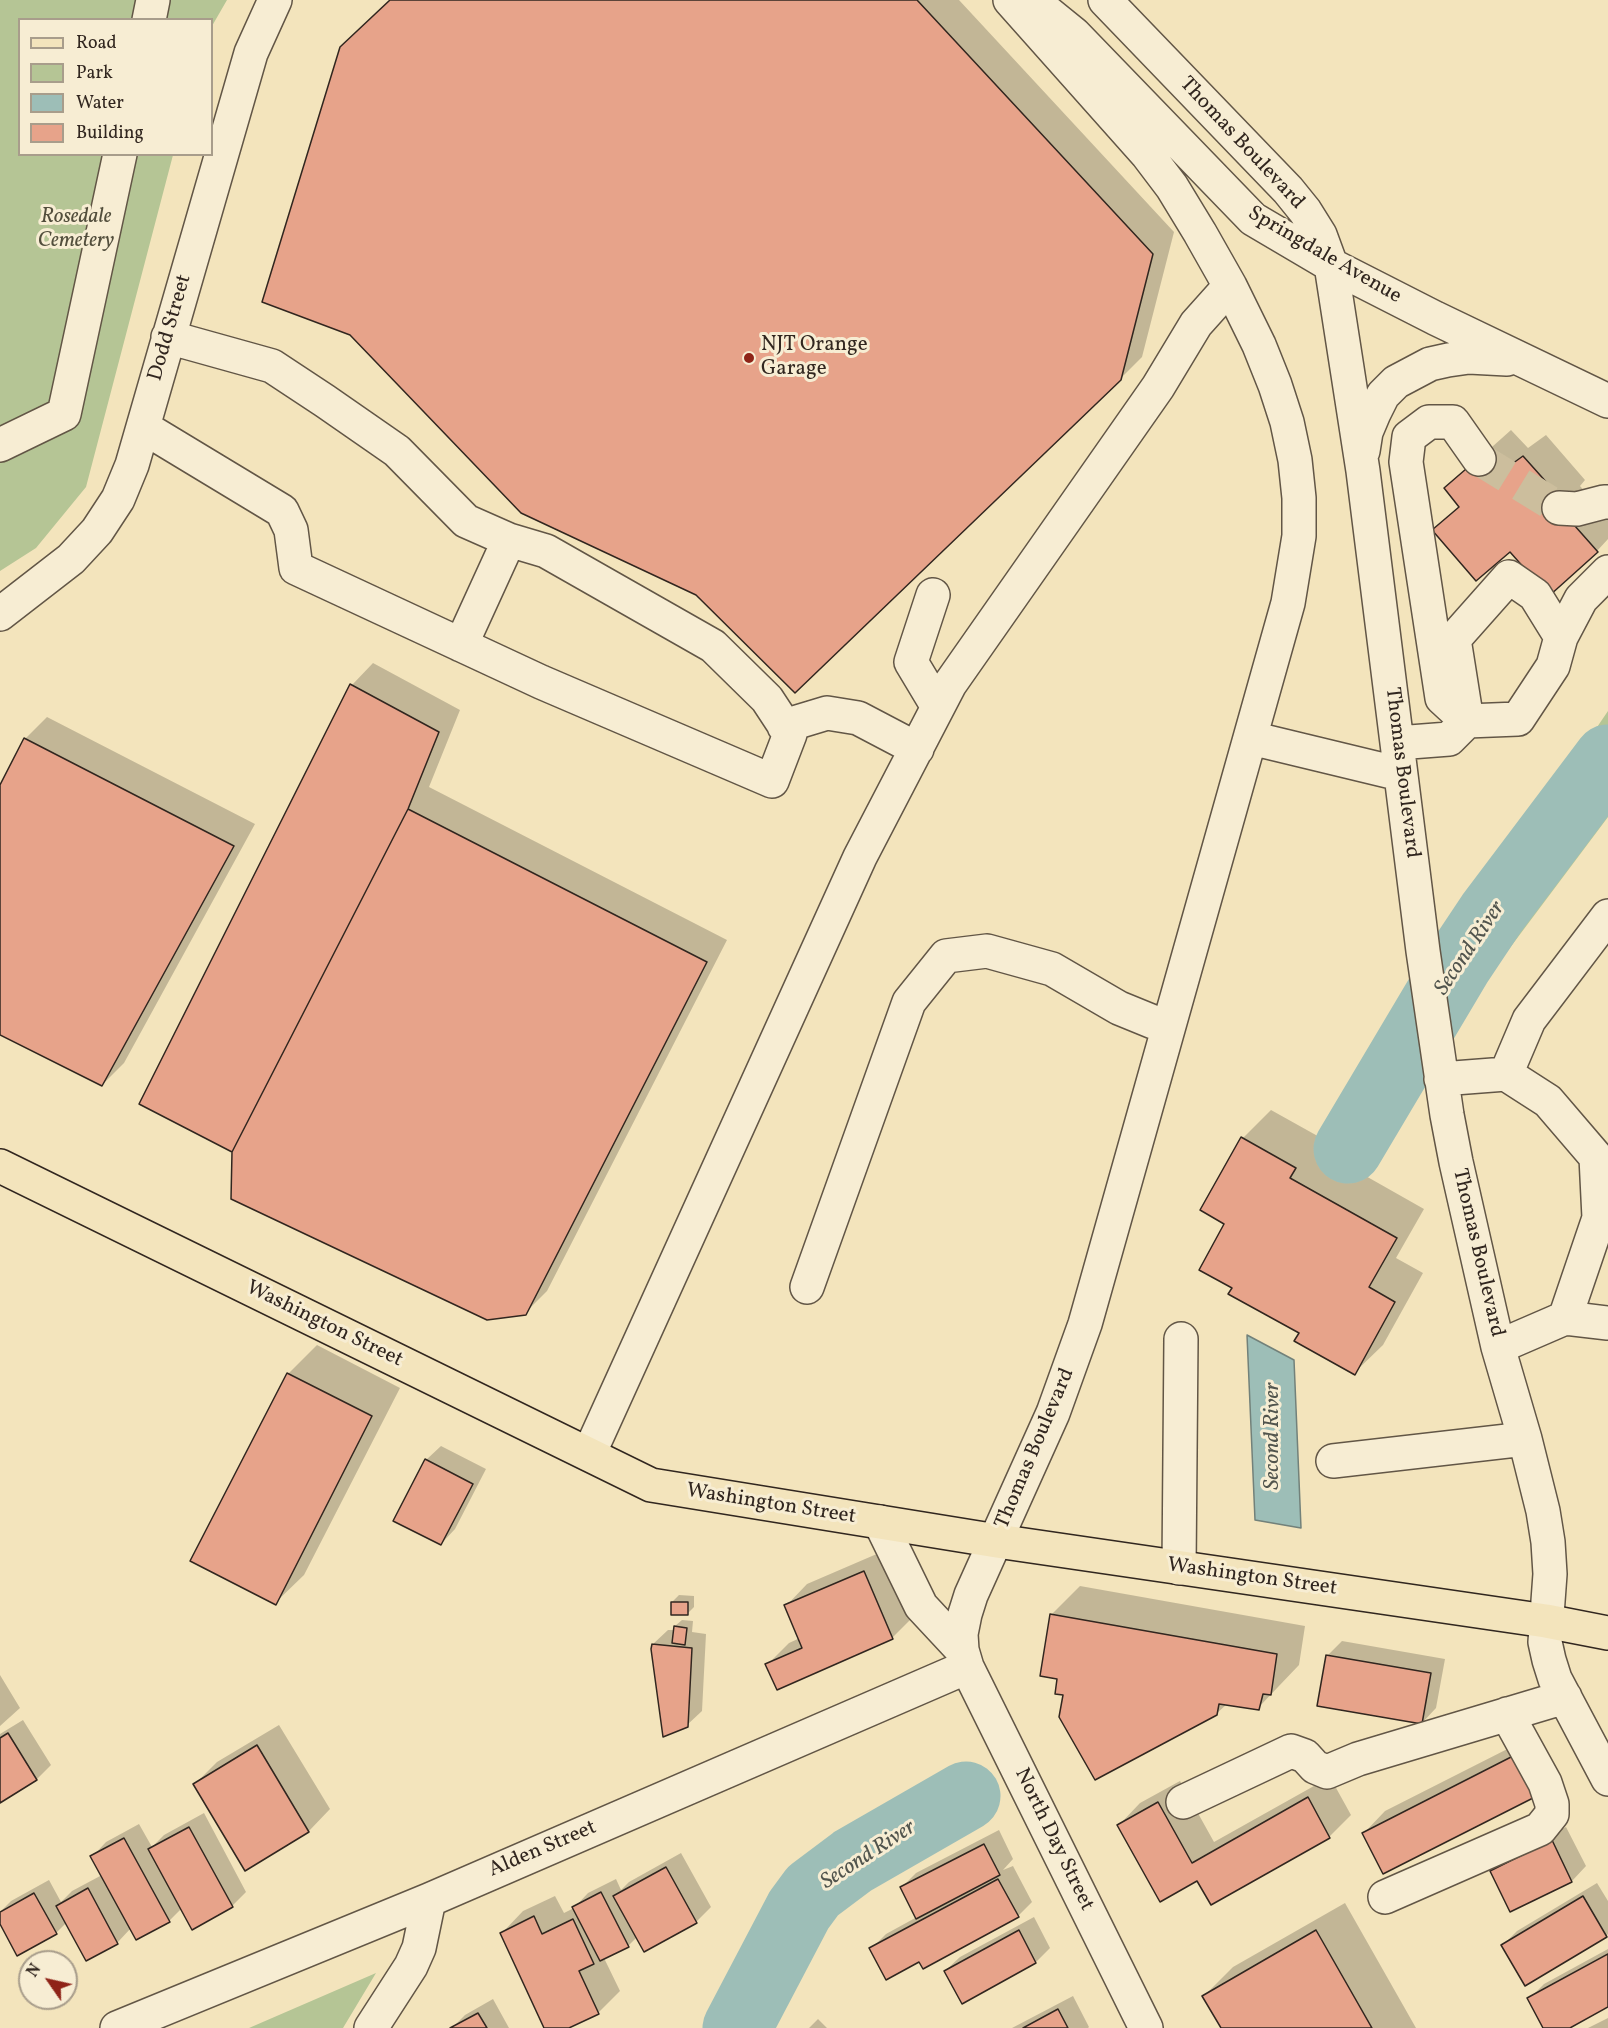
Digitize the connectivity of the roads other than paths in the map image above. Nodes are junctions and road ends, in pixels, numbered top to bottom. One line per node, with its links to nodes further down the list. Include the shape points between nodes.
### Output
1 (153, 0): 6 (street)
2 (275, 0): 10 (street, Dodd Street, via 250,53)
3 (1010, 0): 9 (street, Thomas Boulevard, via 1147,154 1172,187)
4 (1032, 0): 8 (street, Springdale Avenue, via 1074,34 1253,219)
5 (1105, 0): 8 (street, Thomas Boulevard, via 1288,190 1320,235)
6 (149, 18)
7 (120, 156): 14 (street, via 64,414)
8 (1331, 265): 11 (street, Springdale Avenue); 16 (street, Thomas Boulevard)
9 (1230, 286): 25 (street, via 1196,324 1158,387); 28 (street, Thomas Boulevard, via 1259,345 1281,404 1295,460 1299,498 1299,536 1290,595)
10 (168, 337): 13 (street, Dodd Street); 19 (street, via 272,366 397,451 466,521)
11 (1524, 361): 12 (street, Springdale Avenue); 16 (street, via 1490,357 1448,360 1421,368 1396,382 1383,395 1366,432)
12 (1608, 401)
13 (142, 427): 22 (street, Dodd Street, via 118,499 98,531 71,559); 24 (street, via 282,511 291,530 296,568)
14 (0, 445)
15 (1479, 459): 26 (street, via 1453,422 1429,422 1409,437 1406,462 1442,698)
16 (1363, 471): 30 (street, Thomas Boulevard)
17 (1608, 502): 18 (street, via 1577,509)
18 (1559, 508)
19 (509, 540): 24 (street); 27 (street, via 546,551 713,646 767,699)
20 (1608, 572): 23 (street, via 1581,600)
21 (933, 595): 25 (street, via 911,662)
22 (0, 614)
23 (1561, 637): 26 (street, via 1553,666 1518,719); 26 (street, via 1535,595 1509,578 1454,639)
24 (460, 645): 27 (street, via 772,781 790,734)
25 (938, 706): 29 (street)
26 (1467, 722): 30 (street, via 1449,739)
27 (784, 726): 29 (street, via 827,713 858,718)
28 (1251, 738): 30 (street); 32 (street, Thomas Boulevard)
29 (916, 749): 42 (street, via 860,857)
30 (1399, 758): 33 (street, Thomas Boulevard)
31 (1608, 916): 34 (street, via 1529,1020)
32 (1168, 1028): 36 (street, via 1119,1008 1052,969 987,951 946,956 909,1002); 45 (street, Thomas Boulevard, via 1082,1334 1053,1413)
33 (1440, 1070): 34 (street); 40 (street, Thomas Boulevard, via 1456,1162)
34 (1506, 1074): 37 (street, via 1548,1101 1596,1156 1599,1218)
35 (0, 1166): 42 (main road, Washington Street)
36 (807, 1287)
37 (1565, 1318): 38 (street); 40 (street)
38 (1608, 1323)
39 (1181, 1339): 46 (street)
40 (1498, 1347): 41 (street, Thomas Boulevard)
41 (1525, 1439): 43 (street); 47 (street, Thomas Boulevard, via 1548,1542)
42 (589, 1455): 44 (main road, Washington Street, via 651,1485)
43 (1333, 1461)
44 (880, 1522): 45 (main road, Washington Street); 49 (street, North Day Street, via 921,1606)
45 (997, 1541): 46 (main road, Washington Street); 49 (street, North Day Street, via 965,1614 961,1634)
46 (1179, 1568): 47 (main road, Washington Street)
47 (1546, 1621): 48 (main road, Washington Street); 50 (street, Thomas Boulevard, via 1549,1660)
48 (1608, 1633)
49 (965, 1659): 55 (street, Alden Street); 58 (street, North Day Street)
50 (1565, 1697): 51 (street); 52 (street, Thomas Boulevard)
51 (1508, 1714): 53 (street, via 1327,1772 1291,1751); 54 (street, via 1545,1783 1552,1814 1540,1829)
52 (1608, 1779)
53 (1183, 1802)
54 (1385, 1897)
55 (429, 1900): 56 (street, Alden Street); 57 (street, via 411,1966)
56 (117, 2028)
57 (371, 2028)
58 (1146, 2028)

